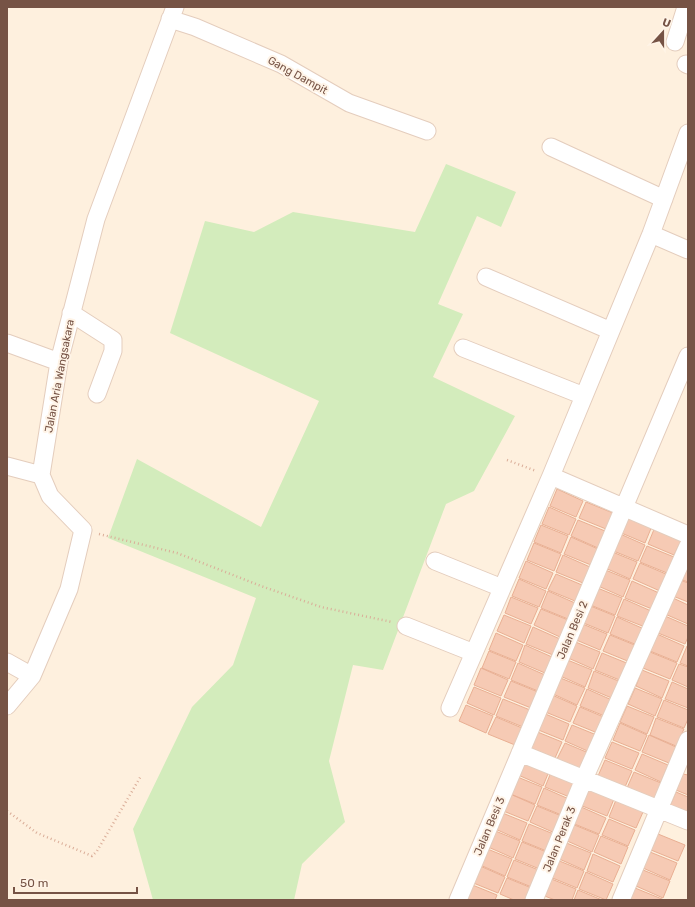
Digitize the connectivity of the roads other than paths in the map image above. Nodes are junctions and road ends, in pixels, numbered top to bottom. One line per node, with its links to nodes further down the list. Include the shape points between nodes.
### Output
1 (686, 7): 3 (street)
2 (172, 13): 4 (street, Gang Dampit, via 195,27 281,64 349,103); 11 (street, Jalan Aria Wangsakara, via 96,219)
3 (675, 42)
4 (427, 131)
5 (688, 132): 7 (street)
6 (551, 147): 7 (street)
7 (664, 199): 8 (street)
8 (651, 234): 9 (street); 12 (street)
9 (688, 250)
10 (486, 277): 12 (street)
11 (71, 313): 16 (street, Jalan Aria Wangsakara); 17 (street, via 113,340 113,351)
12 (611, 331): 18 (street)
13 (7, 343): 16 (street)
14 (463, 348): 18 (street)
15 (688, 356): 22 (street, Jalan Besi 2)
16 (59, 362): 20 (street, Jalan Aria Wangsakara)
17 (97, 394)
18 (584, 396): 21 (street)
19 (7, 466): 20 (street)
20 (41, 475): 30 (street, via 50,496 82,530 69,589)
21 (551, 476): 22 (street); 26 (street)
22 (624, 507): 23 (street); 34 (street, Jalan Besi 2)
23 (688, 534)
24 (688, 546): 35 (street, Jalan Perak 3)
25 (434, 561): 26 (street)
26 (502, 588): 28 (street)
27 (406, 626): 28 (street)
28 (474, 653): 32 (street)
29 (7, 662): 30 (street)
30 (32, 676): 31 (street)
31 (7, 706)
32 (450, 708)
33 (688, 740): 36 (street)
34 (520, 753): 35 (street); 38 (street, Jalan Besi 3)
35 (584, 779): 36 (street); 39 (street, Jalan Perak 3)
36 (659, 810): 37 (street); 40 (street)
37 (688, 821)
38 (458, 900)
39 (534, 900)
40 (621, 900)

